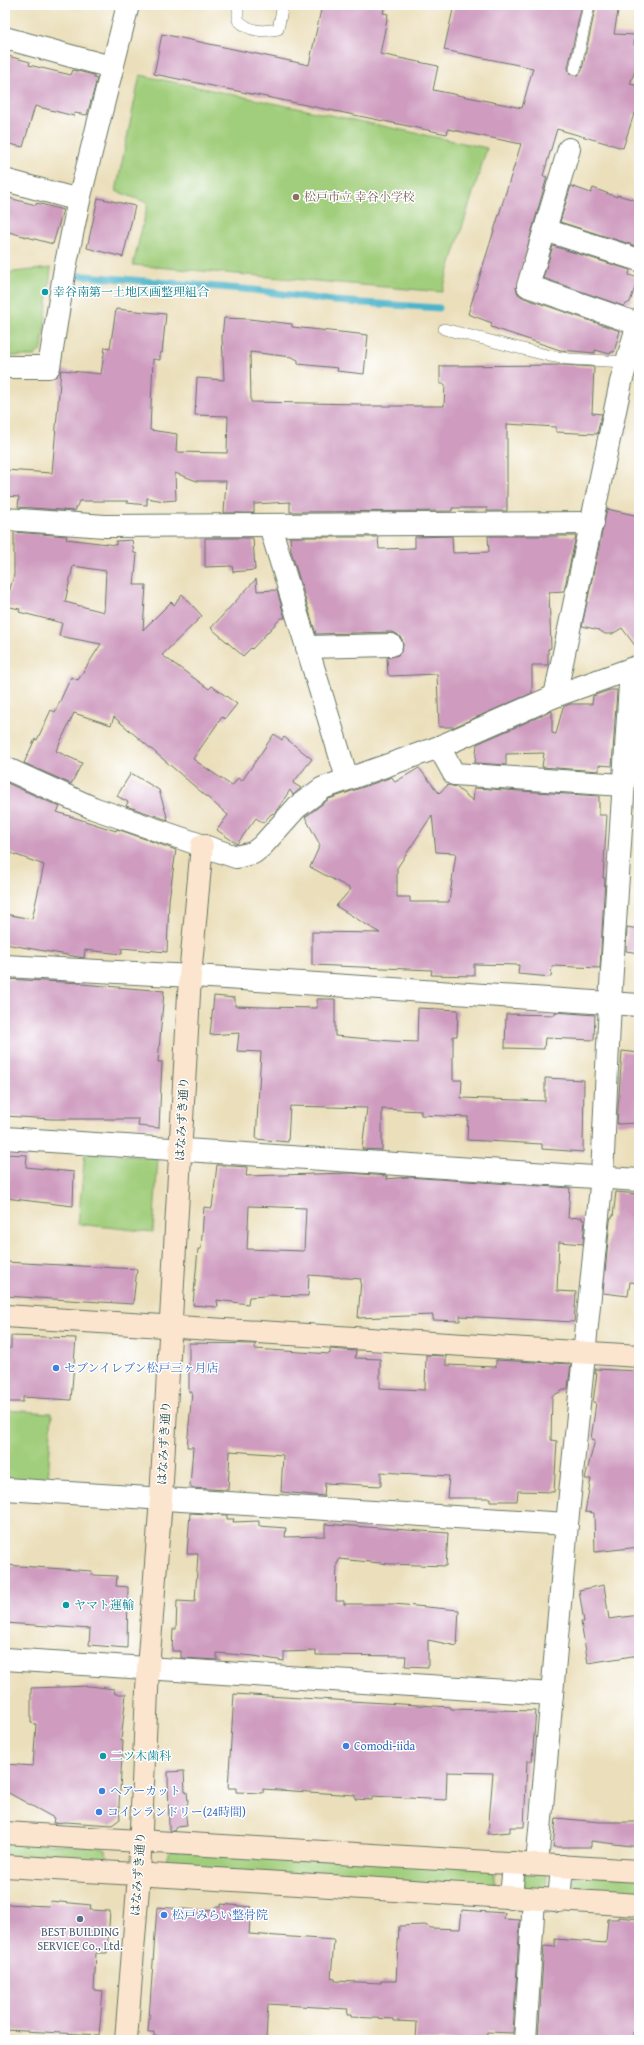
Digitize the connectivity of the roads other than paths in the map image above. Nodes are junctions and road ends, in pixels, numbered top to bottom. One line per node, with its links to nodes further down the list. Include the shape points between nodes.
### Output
1 (128, 5): 6 (street)
2 (283, 5): 4 (lane, via 278,29 264,32 246,28 238,20)
3 (589, 5): 7 (lane)
4 (236, 6)
5 (5, 38): 6 (street)
6 (111, 67): 10 (street)
7 (575, 69)
8 (569, 149): 11 (street)
9 (5, 180): 10 (street)
10 (79, 200): 15 (street, via 49,367)
11 (545, 230): 12 (street); 13 (street, via 528,286)
12 (639, 260)
13 (638, 322): 16 (street)
14 (444, 329): 16 (lane, via 569,359)
15 (5, 367)
16 (629, 377): 18 (street)
17 (5, 519): 19 (street, via 105,526)
18 (593, 523): 19 (street); 23 (street)
19 (270, 526): 21 (street)
20 (391, 645): 21 (street)
21 (307, 647): 26 (street)
22 (635, 668): 23 (street); 27 (street)
23 (555, 696): 24 (street)
24 (439, 747): 26 (street); 27 (street, via 454,774)
25 (5, 768): 29 (street, via 78,803)
26 (347, 778): 29 (street, via 323,788 297,807 253,853 236,857)
27 (623, 785): 28 (street)
28 (630, 840): 32 (street)
29 (202, 846): 31 (street, はなみずき通り)
30 (5, 966): 31 (street)
31 (190, 976): 32 (street); 35 (street, はなみずき通り)
32 (610, 1002): 33 (street); 36 (street)
33 (639, 1005)
34 (5, 1138): 35 (street)
35 (180, 1149): 36 (street); 39 (street, はなみずき通り)
36 (602, 1176): 37 (street); 40 (street)
37 (639, 1180)
38 (5, 1316): 39 (street)
39 (170, 1326): 40 (street); 43 (street, はなみずき通り)
40 (586, 1351): 41 (street); 44 (street)
41 (639, 1356)
42 (5, 1490): 43 (street)
43 (161, 1499): 44 (street); 46 (street, はなみずき通り)
44 (567, 1524): 47 (street)
45 (5, 1659): 46 (street)
46 (148, 1668): 47 (street); 49 (street, はなみずき通り)
47 (552, 1694): 51 (street)
48 (5, 1833): 49 (street)
49 (140, 1842): 50 (street); 55 (street, はなみずき通り)
50 (514, 1863): 51 (street); 56 (street)
51 (537, 1864): 53 (street)
52 (5, 1866): 55 (street)
53 (562, 1866): 54 (street); 58 (street)
54 (639, 1871)
55 (139, 1875): 56 (street); 60 (street, はなみずき通り)
56 (511, 1898): 57 (street)
57 (534, 1899): 58 (street); 61 (street)
58 (559, 1901): 59 (street)
59 (639, 1905)
60 (126, 2040)
61 (525, 2040)

